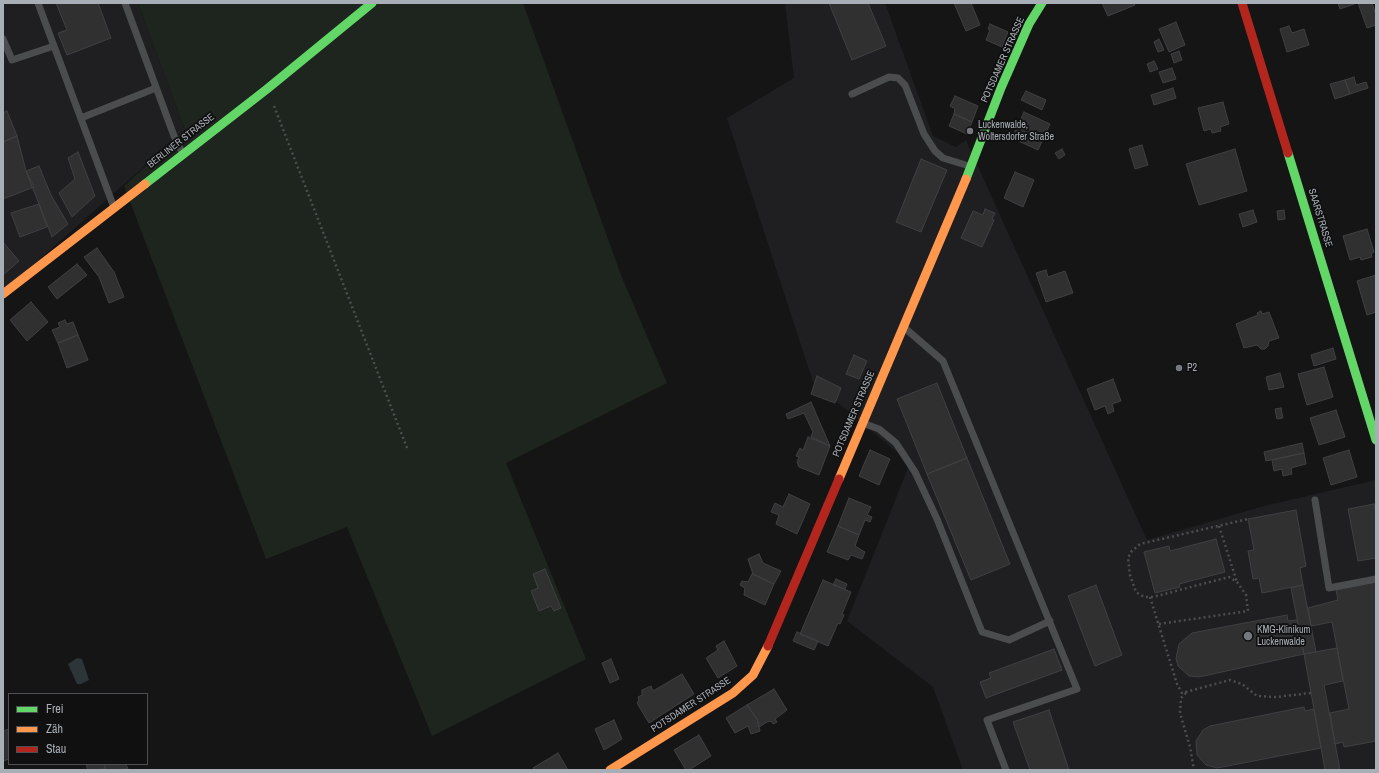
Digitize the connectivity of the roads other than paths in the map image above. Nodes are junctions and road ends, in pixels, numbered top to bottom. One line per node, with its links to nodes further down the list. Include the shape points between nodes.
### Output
1 (38, 3): 7 (lane)
2 (125, 3): 8 (lane)
3 (372, 3): 11 (street, BERLINER STRASSE, via 267,89)
4 (1042, 3): 12 (street, POTSDAMER STRASSE, via 1029,24 1001,88)
5 (1242, 3): 17 (street, SAARSTRASSE)
6 (3, 39): 7 (lane, via 12,60)
7 (54, 46): 10 (lane)
8 (156, 88): 10 (lane); 11 (lane)
9 (852, 94): 12 (lane, via 889,77 898,78 905,85 924,134 935,151 943,158)
10 (81, 118): 13 (lane)
11 (182, 153): 13 (street, BERLINER STRASSE)
12 (971, 167): 15 (street, POTSDAMER STRASSE)
13 (114, 207): 14 (street, BERLINER STRASSE)
14 (3, 294)
15 (904, 328): 16 (street, POTSDAMER STRASSE); 20 (lane, via 943,361)
16 (862, 423): 20 (lane, via 879,429 896,443 915,472 937,519 982,632 1009,640); 21 (street, POTSDAMER STRASSE, via 767,648 753,675 733,693)
17 (1376, 440)
18 (1315, 500): 19 (lane, via 1329,588)
19 (1376, 579)
20 (1050, 621): 22 (lane, via 1077,689 987,720)
21 (610, 770)
22 (1006, 770)

